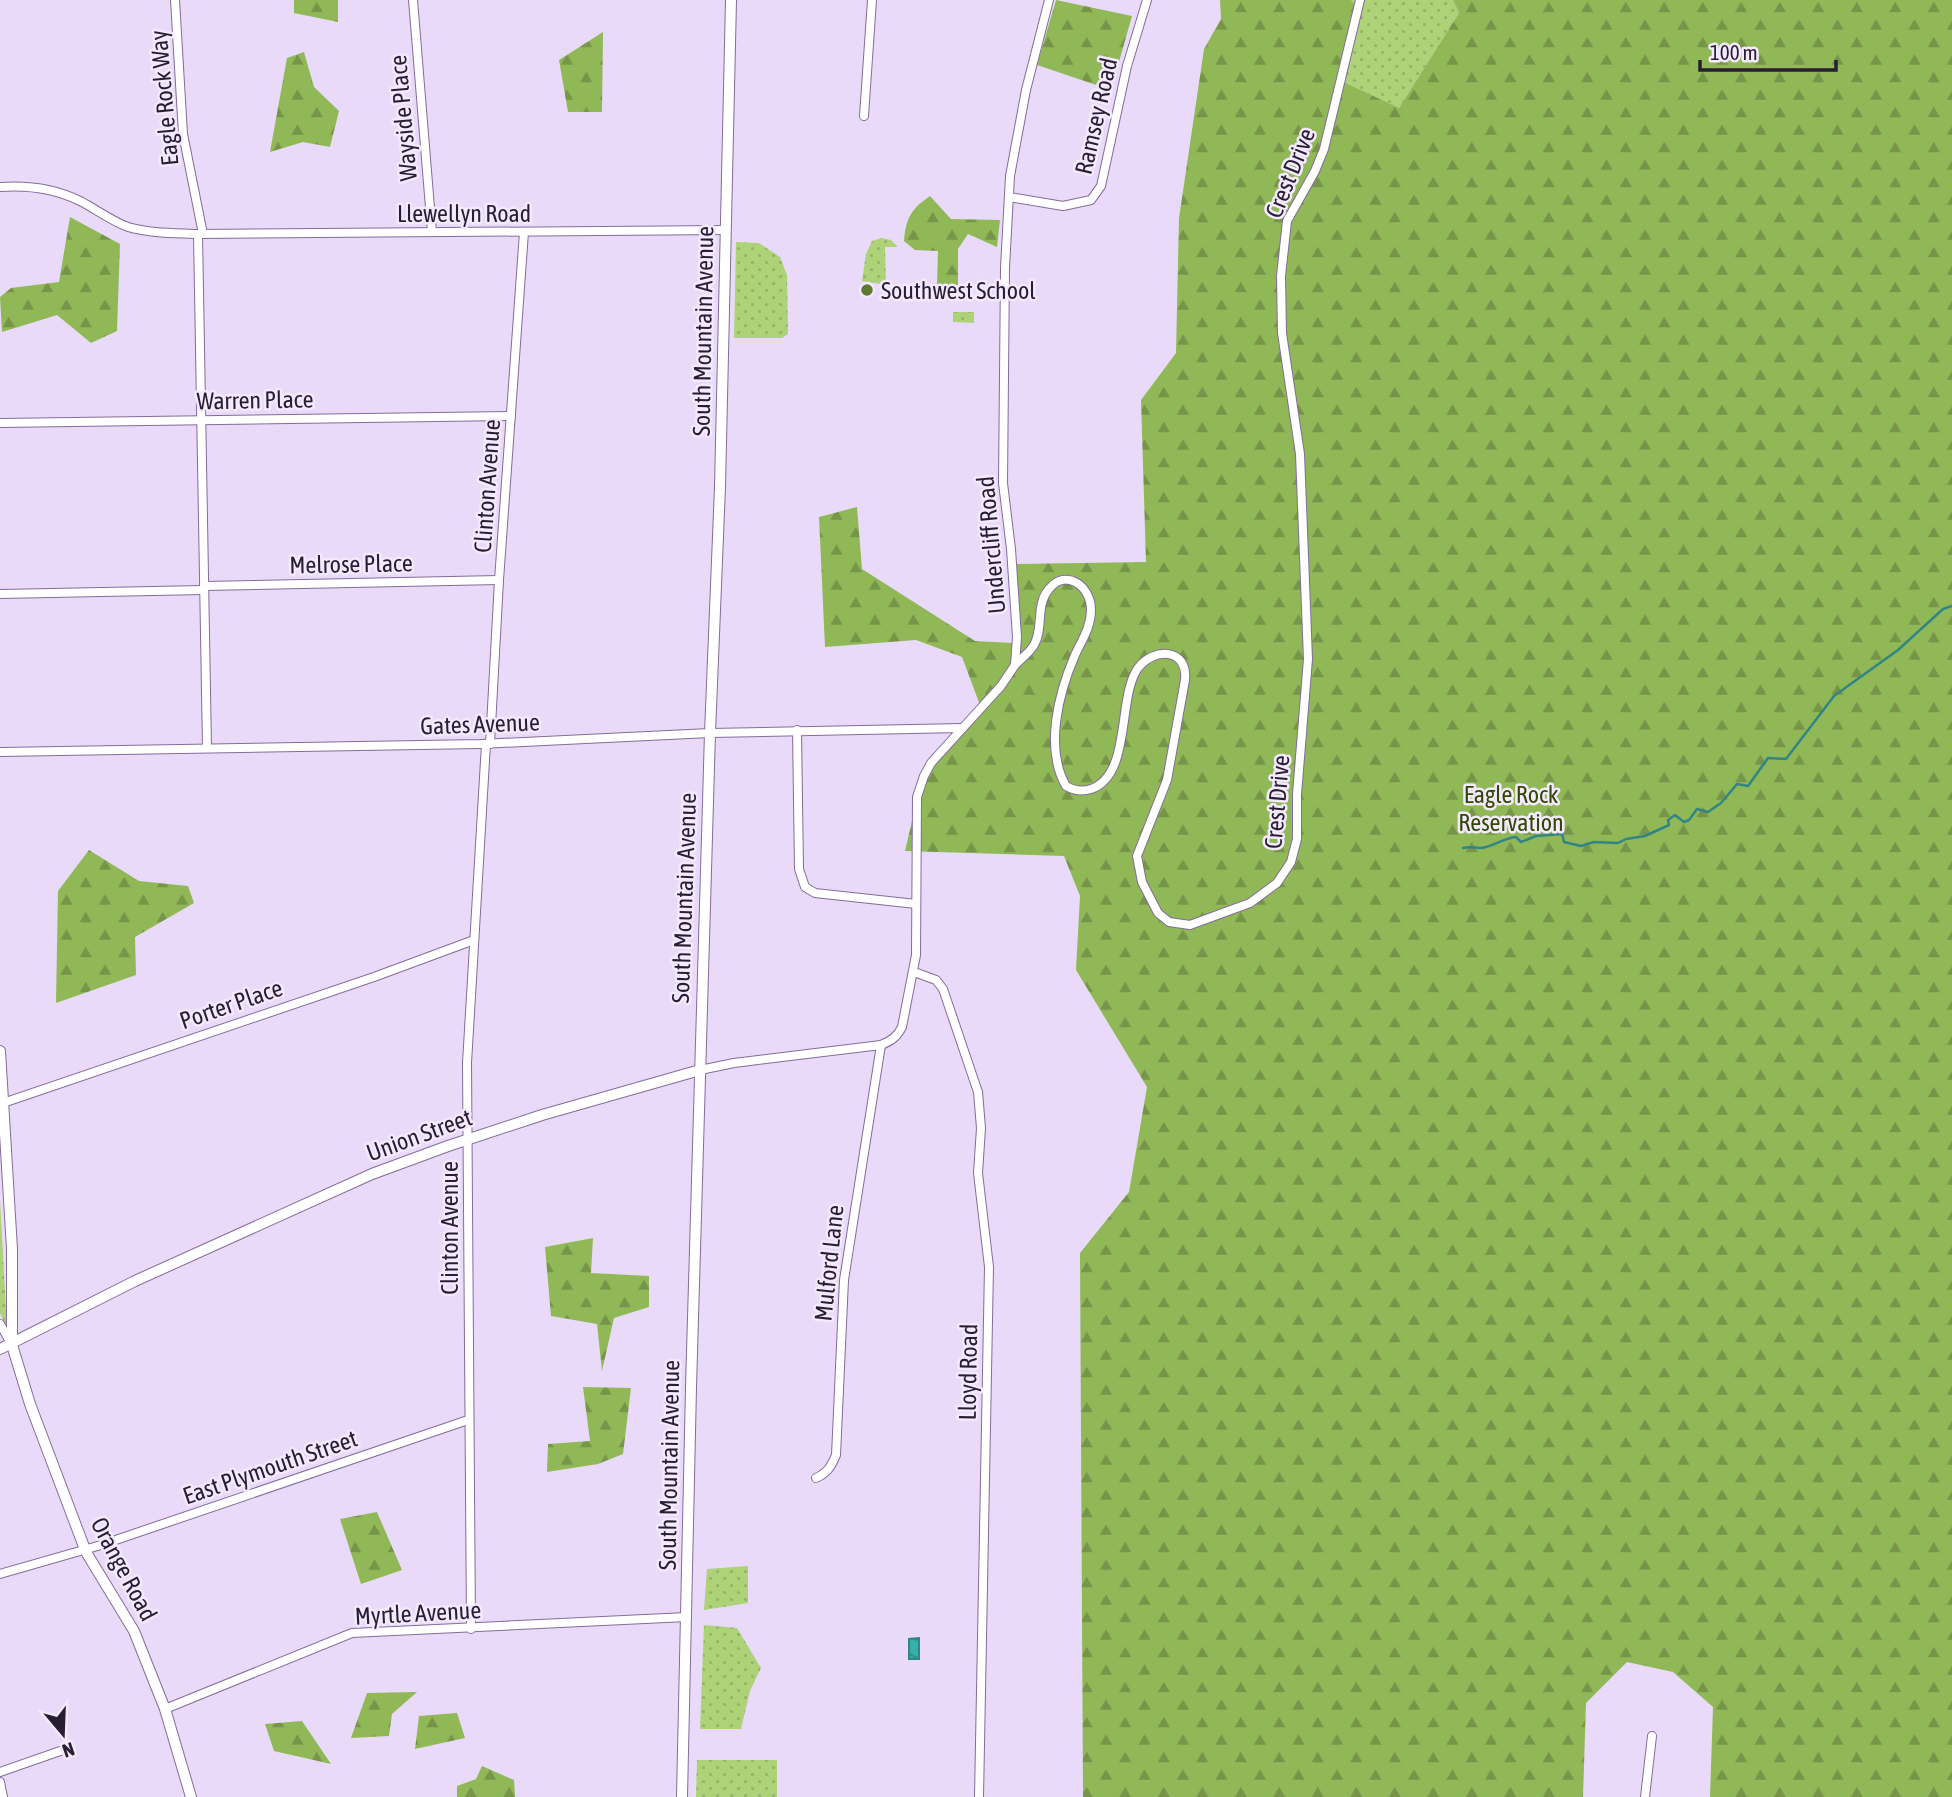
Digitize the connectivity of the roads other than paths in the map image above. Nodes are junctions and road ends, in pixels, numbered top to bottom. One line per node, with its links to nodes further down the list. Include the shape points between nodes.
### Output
1 (176, 0): 14 (street, Eagle Rock Way, via 183,134)
2 (413, 0): 12 (street, Wayside Place)
3 (731, 0): 11 (street, South Mountain Avenue)
4 (872, 0): 8 (street)
5 (1049, 0): 10 (street, Undercliff Road, via 1026,90)
6 (1147, 0): 10 (street, Ramsey Road, via 1101,186 1091,200 1070,205)
7 (1360, 0): 21 (street, Crest Drive, via 1324,149 1287,221 1282,333 1300,454 1308,659 1297,839 1291,862 1277,883 1242,906 1179,925 1158,913 1142,882 1137,856 1167,780 1185,680 1186,671 1178,658 1154,656 1136,670 1111,771 1087,790 1066,786 1055,746 1063,689 1091,613 1079,583 1058,580 1048,589 1041,600 1034,646)
8 (864, 116)
9 (0, 187): 14 (street, Llewellyn Road, via 30,185 56,191 149,232)
10 (1009, 197): 21 (street, Undercliff Road, via 1003,483 1017,637)
11 (726, 230): 13 (street, Llewellyn Road); 24 (street, South Mountain Avenue)
12 (432, 232): 13 (street, Llewellyn Road); 14 (street, Llewellyn Road)
13 (524, 232): 15 (street, Clinton Avenue)
14 (200, 234): 16 (street, Eagle Rock Way)
15 (511, 416): 16 (street, Warren Place); 18 (street, Clinton Avenue)
16 (201, 420): 17 (street, Warren Place); 19 (street, Eagle Rock Way)
17 (0, 423)
18 (499, 580): 19 (street, Melrose Place); 25 (street, Clinton Avenue)
19 (204, 588): 20 (street, Melrose Place); 26 (street, Eagle Rock Way)
20 (0, 594)
21 (1015, 664): 22 (street)
22 (962, 728): 23 (street, Gates Avenue); 28 (street, via 931,763 917,797)
23 (797, 730): 24 (street, Gates Avenue); 28 (street, via 799,869 805,887 815,893)
24 (710, 733): 25 (street, Gates Avenue); 33 (street, South Mountain Avenue)
25 (488, 744): 26 (street, Gates Avenue); 29 (street, Clinton Avenue)
26 (206, 748): 27 (street, Gates Avenue)
27 (0, 752)
28 (916, 904): 30 (street)
29 (474, 940): 34 (street, Porter Place); 35 (street, Clinton Avenue)
30 (914, 972): 31 (street, via 902,1027); 53 (street, Lloyd Road, via 936,980 943,989 980,1108 978,1173 989,1267)
31 (881, 1045): 33 (street, Union Street); 40 (street, Mulford Lane, via 844,1280 836,1455)
32 (0, 1052): 34 (street)
33 (700, 1070): 35 (street, Union Street); 43 (street, South Mountain Avenue)
34 (1, 1103): 37 (street, via 13,1272)
35 (468, 1139): 37 (street, Union Street, via 372,1174 140,1279); 39 (street, Clinton Avenue)
36 (0, 1324): 37 (street, Orange Road)
37 (12, 1345): 38 (street, Union Street); 41 (street, Orange Road)
38 (0, 1349)
39 (468, 1420): 41 (street, East Plymouth Street); 44 (street, Clinton Avenue)
40 (816, 1478)
41 (85, 1549): 42 (street, East Plymouth Street); 45 (street, Orange Road, via 134,1631)
42 (0, 1574)
43 (687, 1616): 44 (street, Myrtle Avenue); 52 (street, South Mountain Avenue)
44 (471, 1629): 45 (street, Myrtle Avenue, via 352,1633)
45 (165, 1709): 51 (street, Orange Road)
46 (1652, 1736): 54 (street)
47 (66, 1749): 48 (street)
48 (0, 1772)
49 (0, 1782): 50 (street)
50 (3, 1797)
51 (191, 1797)
52 (682, 1797)
53 (979, 1797)
54 (1646, 1797)

